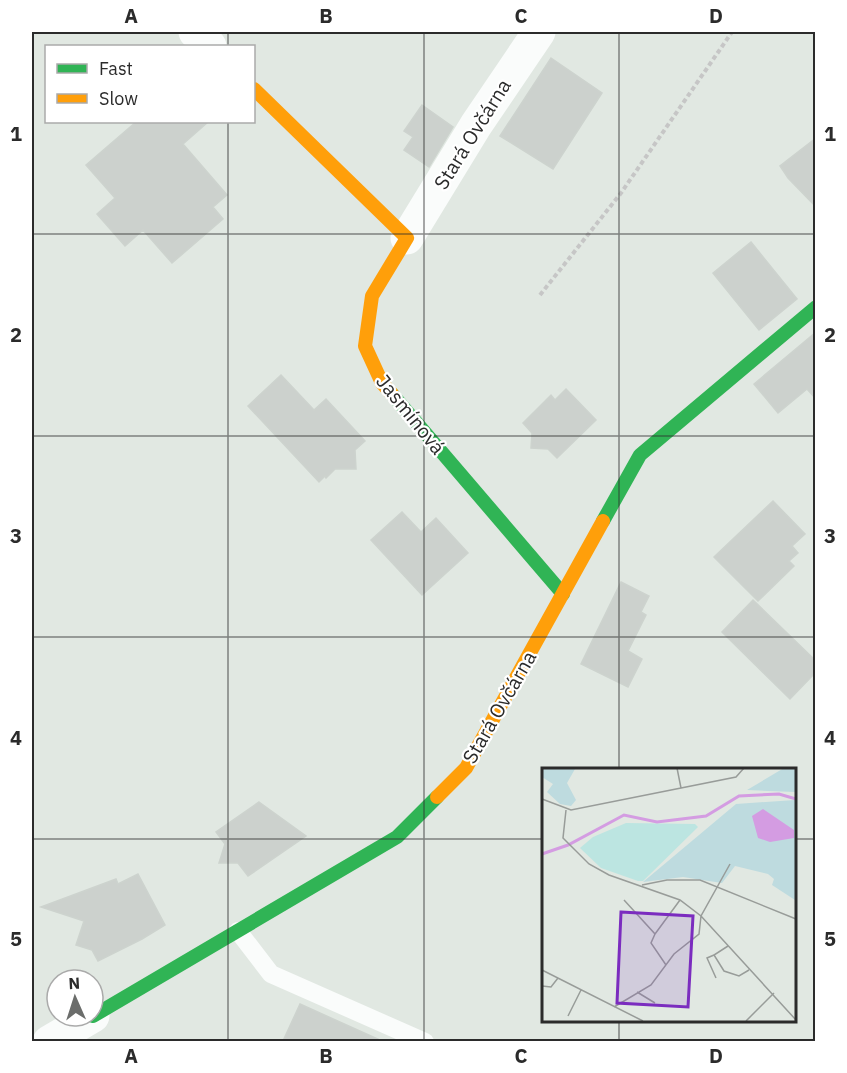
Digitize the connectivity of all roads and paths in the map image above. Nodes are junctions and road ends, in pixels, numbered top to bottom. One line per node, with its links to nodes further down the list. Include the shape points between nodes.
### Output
1 (195, 32): 4 (street)
2 (539, 32): 6 (street, Stará Ovčárna)
3 (732, 32): 7 (path, via 621,193)
4 (209, 45)
5 (255, 90): 6 (street)
6 (407, 238): 9 (street, Jasmínová, via 372,296 365,346 382,383)
7 (540, 295)
8 (816, 307): 9 (street, Stará Ovčárna, via 640,455)
9 (563, 594): 10 (street, Stará Ovčárna, via 466,768 397,837)
10 (238, 931): 11 (street, Stará Ovčárna); 14 (lane, via 271,974)
11 (105, 1009)
12 (72, 1028): 13 (street, Stará Ovčárna)
13 (49, 1041)
14 (425, 1041)

